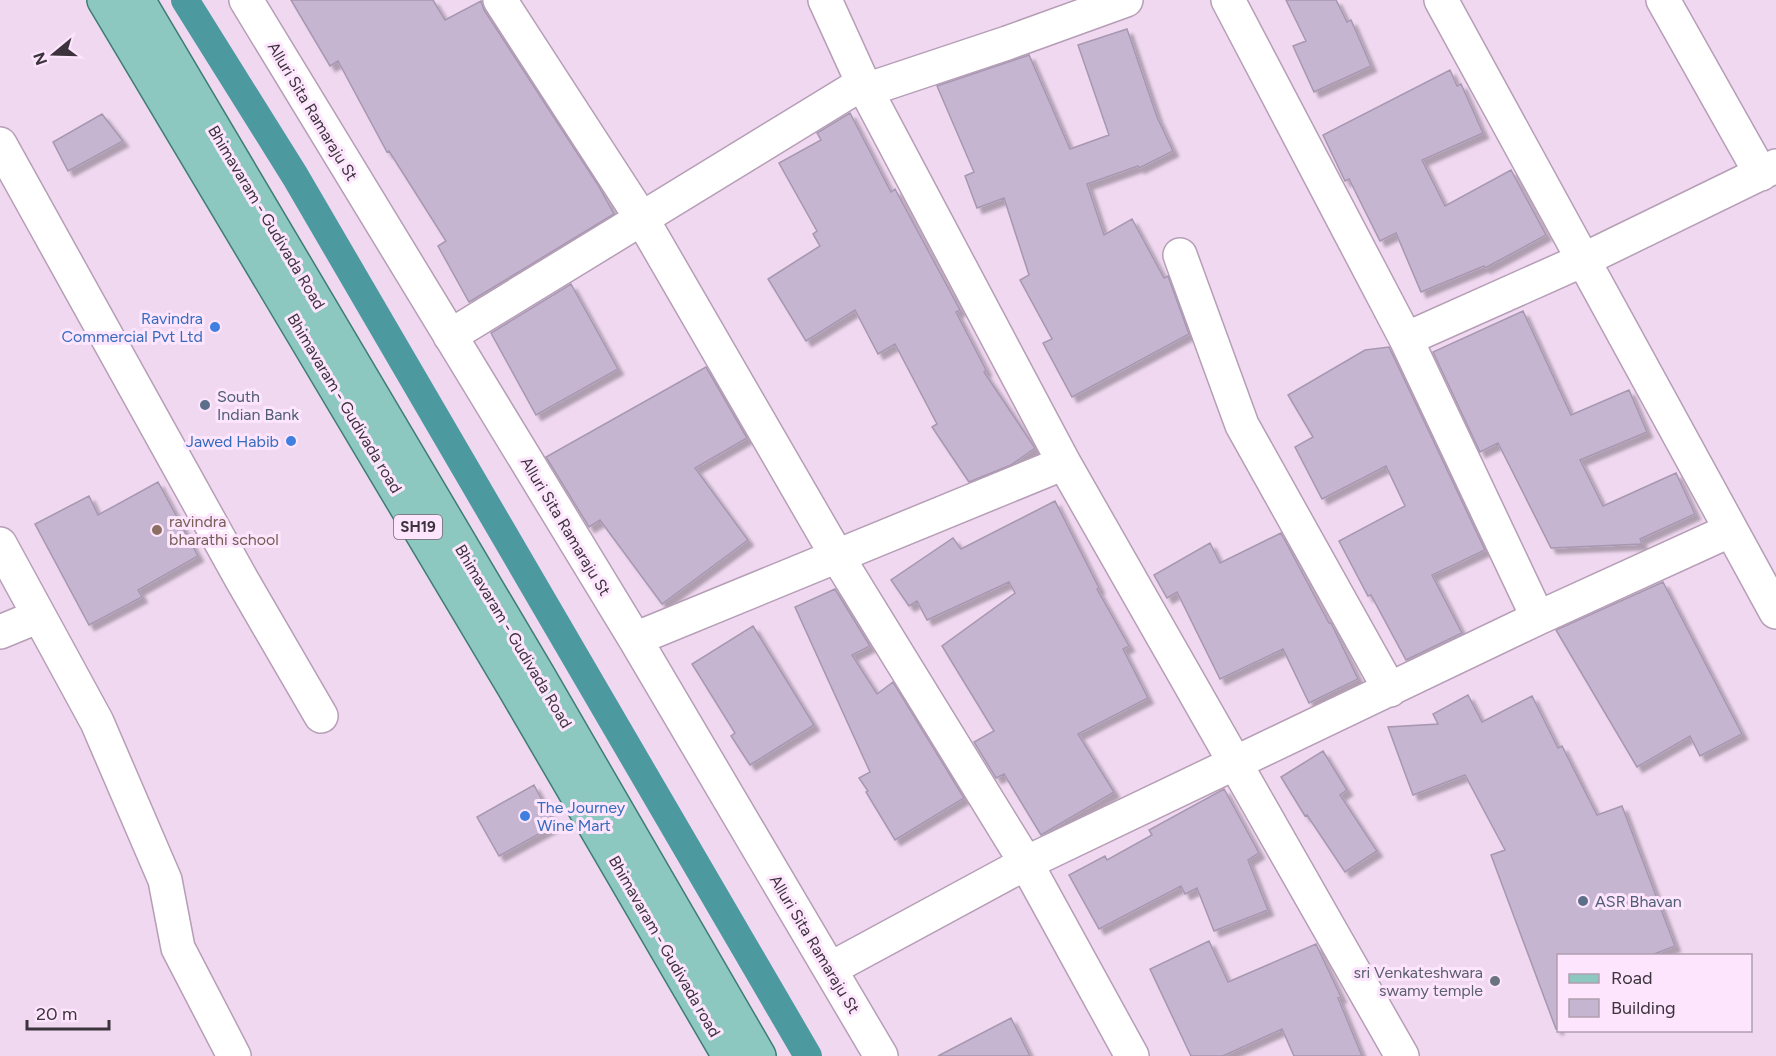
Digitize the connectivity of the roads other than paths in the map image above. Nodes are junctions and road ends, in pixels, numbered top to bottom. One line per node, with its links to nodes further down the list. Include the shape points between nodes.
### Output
1 (104, 0): 21 (main road, Bhimavaram - Gudivada road / SH19)
2 (138, 0): 21 (main road, Bhimavaram - Gudivada Road / SH19)
3 (246, 0): 16 (street, Alluri Sita Ramaraju St)
4 (500, 0): 13 (street)
5 (825, 0): 10 (street)
6 (1126, 0): 10 (street, via 1007,43)
7 (1228, 0): 17 (street)
8 (1441, 0): 15 (street)
9 (1663, 0): 12 (street)
10 (864, 87): 13 (street); 18 (street)
11 (0, 144): 29 (street)
12 (1769, 170): 15 (street)
13 (642, 219): 16 (street); 22 (street)
14 (1180, 255): 28 (street, via 1242,425)
15 (1583, 260): 17 (street); 19 (street)
16 (450, 336): 27 (street, Alluri Sita Ramaraju St)
17 (1407, 339): 25 (street)
18 (1064, 463): 22 (street); 30 (street)
19 (1731, 530): 23 (street); 25 (street)
20 (0, 544): 24 (street)
21 (450, 554): 34 (main road, Bhimavaram - Gudivada road / SH19); 35 (main road, Bhimavaram - Gudivada Road / SH19)
22 (837, 556): 27 (street); 31 (street)
23 (1776, 612)
24 (39, 616): 26 (street); 33 (street, via 97,722 165,880 178,948)
25 (1538, 618): 28 (street)
26 (0, 632)
27 (634, 639): 32 (street, Alluri Sita Ramaraju St)
28 (1390, 690): 30 (street)
29 (321, 716)
30 (1236, 763): 31 (street); 38 (street)
31 (1026, 863): 32 (street); 37 (street)
32 (830, 969): 36 (street, Alluri Sita Ramaraju St)
33 (234, 1056)
34 (729, 1056)
35 (759, 1056)
36 (881, 1056)
37 (1132, 1056)
38 (1402, 1056)

